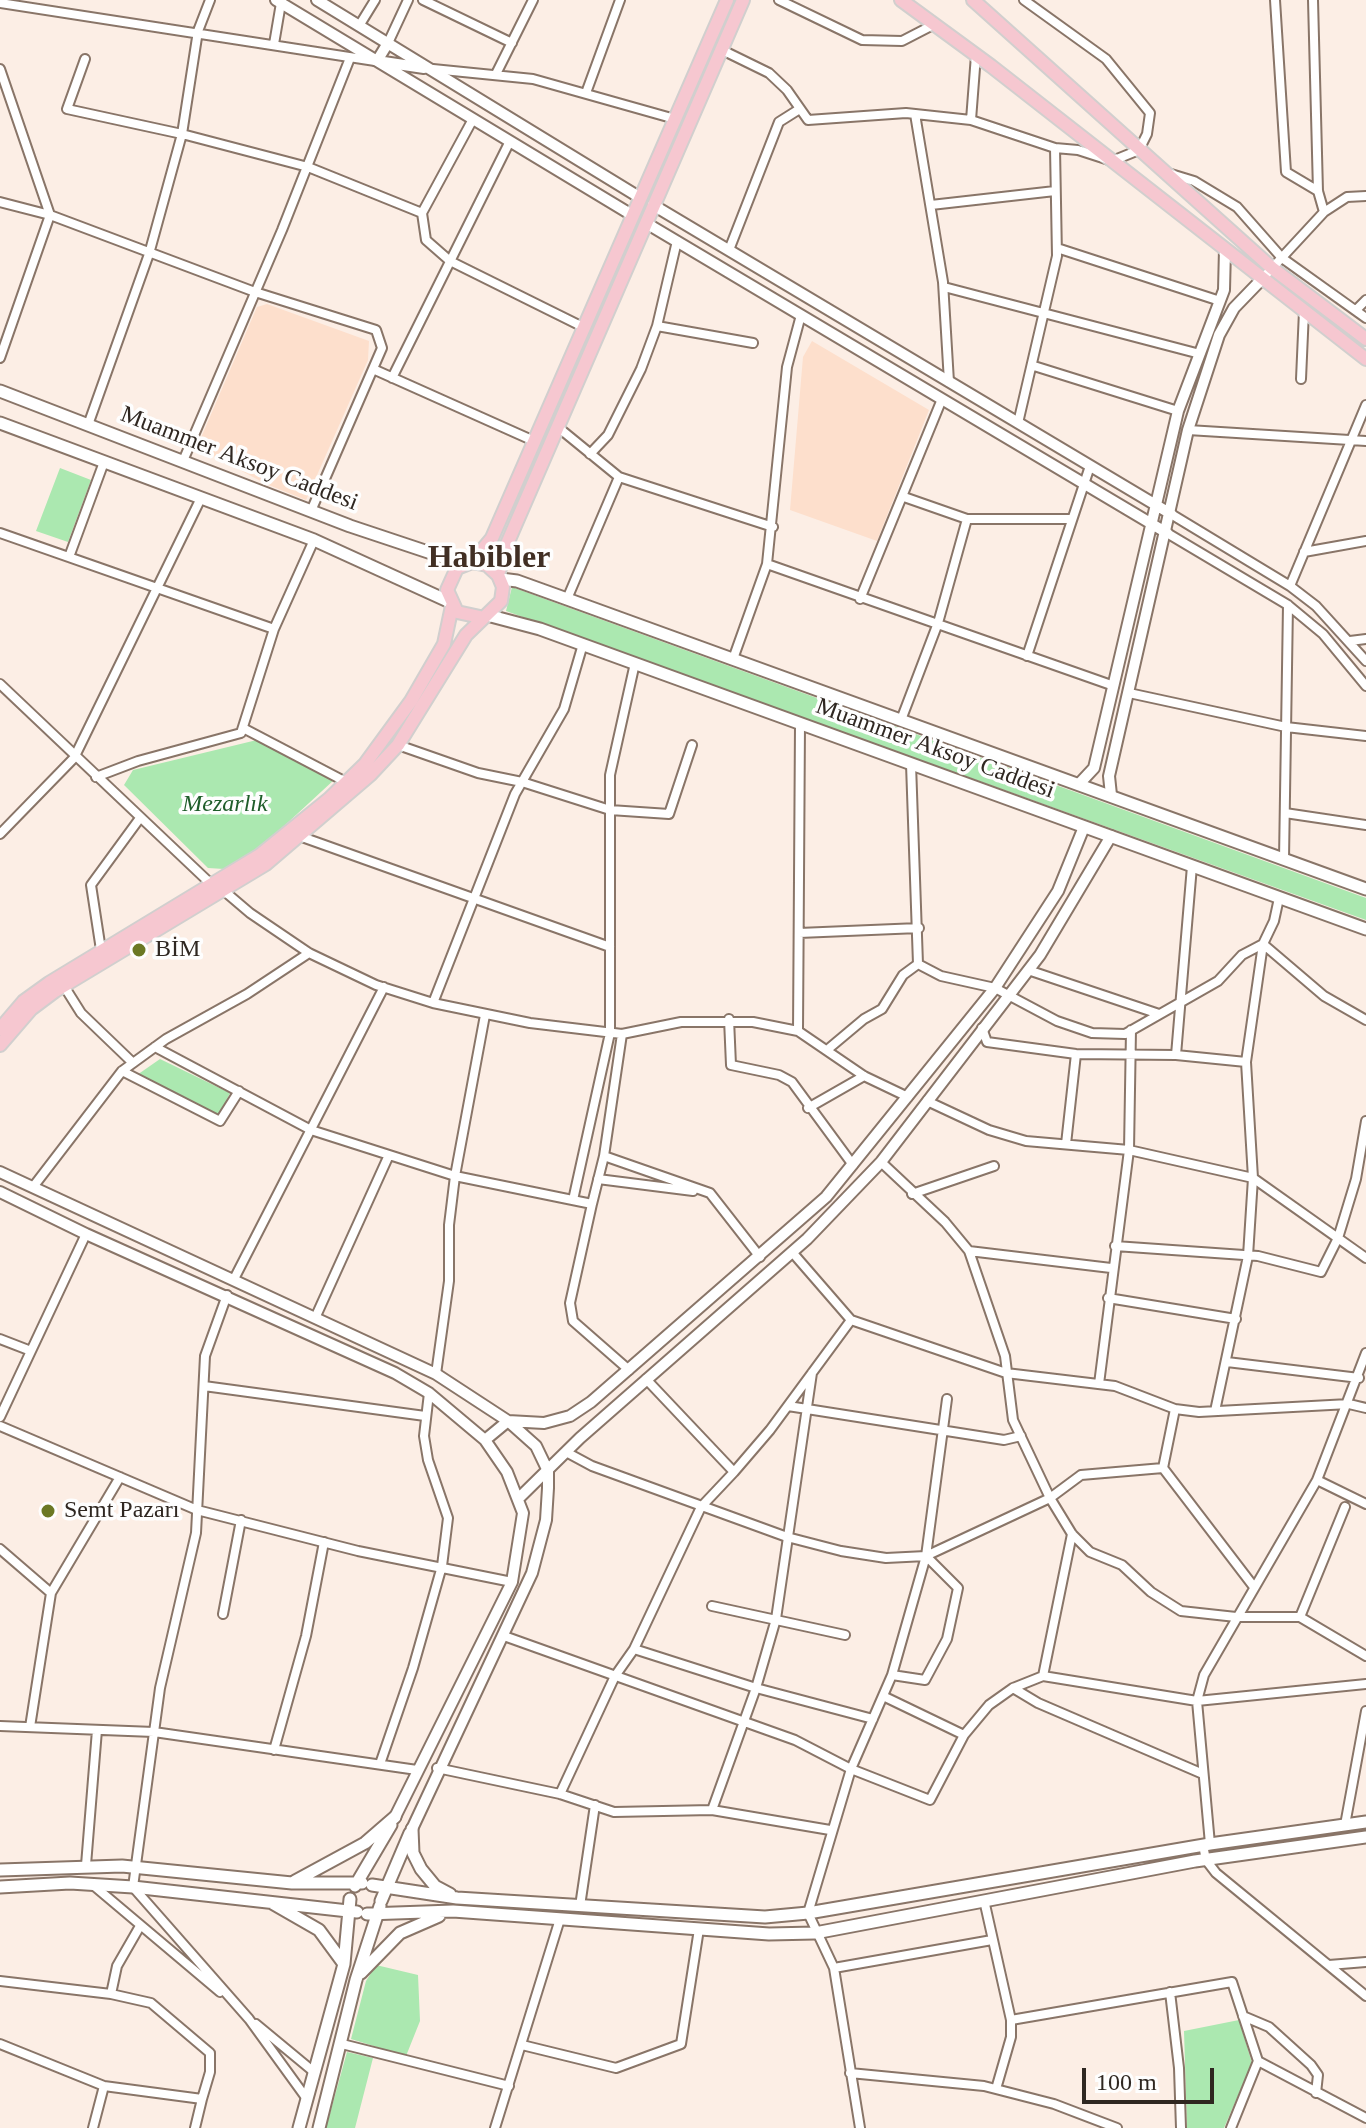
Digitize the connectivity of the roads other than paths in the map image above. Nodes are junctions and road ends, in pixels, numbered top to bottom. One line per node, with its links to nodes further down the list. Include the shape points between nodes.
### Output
1 (210, 0): 21 (street)
2 (317, 0): 20 (street)
3 (375, 0): 20 (street)
4 (408, 0): 22 (street)
5 (423, 0): 23 (street)
6 (533, 0): 23 (street)
7 (620, 0): 33 (street)
8 (727, 0): 37 (main road)
9 (743, 0): 25 (main road)
10 (779, 0): 19 (street, via 862,40 902,41)
11 (901, 0): 19 (main road)
12 (973, 0): 42 (main road)
13 (1024, 0): 42 (street, via 1106,59 1150,113)
14 (1275, 0): 47 (street, via 1286,172)
15 (1313, 0): 47 (street)
16 (279, 2): 24 (street); 29 (street)
17 (0, 3): 18 (street)
18 (31, 4): 21 (street)
19 (933, 25): 26 (main road)
20 (359, 26): 22 (street)
21 (198, 31): 24 (street); 39 (street)
22 (388, 43): 29 (street); 31 (street)
23 (512, 43): 32 (street)
24 (274, 44): 27 (street)
25 (722, 50): 34 (street, via 769,73); 51 (main road)
26 (976, 55): 38 (street); 43 (main road)
27 (350, 58): 29 (street); 44 (street)
28 (85, 59): 39 (street, via 67,109)
29 (377, 61): 31 (street); 36 (street)
30 (0, 69): 55 (street)
31 (430, 69): 32 (street); 49 (street)
32 (496, 74): 33 (street)
33 (586, 93): 37 (street)
34 (798, 110): 35 (street, via 811,121); 61 (street, via 779,122)
35 (915, 114): 38 (street); 52 (street)
36 (473, 119): 40 (street); 54 (street)
37 (675, 119): 49 (main road)
38 (971, 120): 41 (street)
39 (182, 134): 44 (street); 62 (street)
40 (510, 141): 56 (street); 64 (street)
41 (1055, 148): 43 (street); 46 (street)
42 (1139, 150): 43 (street); 45 (main road)
43 (1112, 161): 60 (main road)
44 (308, 167): 54 (street); 68 (street)
45 (1162, 172): 63 (street, via 1194,181 1237,207); 65 (main road)
46 (1055, 191): 52 (street); 59 (street)
47 (1318, 191): 53 (street)
48 (1366, 196): 53 (street, via 1347,197)
49 (639, 197): 56 (main road)
50 (0, 202): 55 (street)
51 (653, 205): 57 (main road); 61 (street)
52 (931, 205): 67 (street)
53 (1324, 212): 63 (street)
54 (422, 213): 64 (street, via 426,240)
55 (50, 215): 62 (street); 81 (street)
56 (632, 215): 77 (main road)
57 (646, 223): 58 (street); 95 (main road)
58 (677, 241): 74 (street); 76 (street)
59 (1057, 248): 70 (street); 73 (street)
60 (1225, 249): 66 (main road); 70 (street, via 1227,272)
61 (729, 250): 87 (street)
62 (149, 254): 68 (street); 94 (street)
63 (1282, 258): 65 (street); 71 (street)
64 (450, 261): 77 (street); 85 (street)
65 (1272, 268): 66 (street); 78 (main road)
66 (1262, 279): 72 (main road); 96 (street, via 1234,308 1219,335)
67 (944, 287): 73 (street); 87 (street)
68 (255, 292): 84 (street, via 376,330 382,348); 101 (street)
69 (1366, 300): 71 (street)
70 (1220, 301): 80 (street)
71 (1356, 310): 75 (street)
72 (1304, 311): 82 (main road); 86 (street)
73 (1045, 314): 80 (street); 83 (street)
74 (801, 315): 89 (street); 114 (street, via 787,367)
75 (1366, 318)
76 (657, 326): 79 (street); 100 (street, via 608,435)
77 (583, 327): 98 (main road)
78 (1366, 339)
79 (753, 343)
80 (1200, 354): 91 (street)
81 (0, 358)
82 (1366, 359)
83 (1034, 366): 91 (street); 93 (street)
84 (373, 369): 85 (street); 109 (street)
85 (392, 378): 98 (street)
86 (1301, 379)
87 (949, 382): 89 (street); 93 (street)
88 (0, 391): 94 (main road, Muammer Aksoy Caddesi)
89 (942, 399): 105 (street); 106 (street)
90 (1366, 405): 97 (street)
91 (1178, 411): 108 (street)
92 (0, 423): 102 (main road, Muammer Aksoy Caddesi)
93 (1018, 423): 103 (street)
94 (88, 425): 101 (main road, Muammer Aksoy Caddesi)
95 (559, 428): 100 (street); 123 (main road, via 507,544)
96 (1188, 430): 97 (street); 110 (street)
97 (1350, 440): 99 (street); 119 (street)
98 (534, 441): 121 (main road, via 492,538)
99 (1366, 441)
100 (590, 454): 104 (street)
101 (183, 461): 109 (main road, Muammer Aksoy Caddesi)
102 (104, 462): 107 (main road, Muammer Aksoy Caddesi); 120 (street)
103 (1090, 466): 105 (street); 108 (street)
104 (619, 477): 114 (street); 126 (street)
105 (1086, 485): 112 (street); 113 (street)
106 (904, 497): 111 (street); 127 (street)
107 (201, 498): 117 (main road, Muammer Aksoy Caddesi); 125 (street)
108 (1157, 506): 110 (street); 113 (street)
109 (311, 511): 121 (main road, Muammer Aksoy Caddesi)
110 (1171, 514): 116 (street); 124 (street)
111 (967, 519): 112 (street); 131 (street)
112 (1072, 519): 136 (street)
113 (1152, 525): 116 (street); 141 (street)
114 (773, 527): 122 (street)
115 (0, 533): 120 (street)
116 (1167, 533): 129 (street); 143 (street)
117 (314, 540): 128 (main road, Muammer Aksoy Caddesi); 132 (street)
118 (1366, 541): 119 (street)
119 (1304, 552): 124 (street)
120 (69, 557): 125 (street)
121 (468, 563): 123 (main road, via 487,565); 128 (main road, via 448,582)
122 (767, 564): 127 (street); 137 (street)
123 (500, 577): 126 (main road, Muammer Aksoy Caddesi); 130 (main road, via 501,601)
124 (1290, 586): 134 (street)
125 (158, 587): 132 (street); 151 (street)
126 (567, 599): 137 (main road, Muammer Aksoy Caddesi)
127 (860, 599): 131 (street)
128 (451, 604): 130 (main road, via 465,616); 154 (main road, via 444,644 411,701)
129 (1288, 605): 142 (street, via 1323,634); 146 (street)
130 (484, 616): 135 (main road, Muammer Aksoy Caddesi); 149 (main road)
131 (938, 623): 136 (street); 144 (street)
132 (274, 629): 147 (street)
133 (1366, 639): 134 (street)
134 (1350, 641): 138 (street)
135 (583, 644): 139 (main road, Muammer Aksoy Caddesi); 155 (street, via 564,709)
136 (1027, 656): 141 (street)
137 (733, 659): 144 (main road, Muammer Aksoy Caddesi)
138 (1366, 661)
139 (635, 663): 145 (main road, Muammer Aksoy Caddesi); 158 (street, via 610,775)
140 (0, 684): 151 (street)
141 (1114, 686): 156 (street, via 1094,768)
142 (1366, 686)
143 (1129, 693): 146 (street); 157 (street, via 1109,776)
144 (901, 720): 156 (main road, Muammer Aksoy Caddesi)
145 (800, 724): 152 (main road, Muammer Aksoy Caddesi); 174 (street)
146 (1286, 727): 148 (street); 159 (street)
147 (243, 728): 153 (street, via 237,736); 154 (street)
148 (1366, 736)
149 (398, 745): 155 (street); 165 (main road)
150 (692, 745): 158 (street, via 669,814)
151 (74, 758): 153 (street); 163 (street)
152 (911, 764): 162 (main road, Muammer Aksoy Caddesi); 172 (street)
153 (96, 777): 160 (street)
154 (346, 782): 168 (main road)
155 (522, 782): 158 (street); 171 (street)
156 (1079, 784): 157 (main road, Muammer Aksoy Caddesi)
157 (1111, 795): 166 (main road, Muammer Aksoy Caddesi)
158 (610, 810): 176 (street)
159 (1285, 813): 161 (street); 166 (street)
160 (140, 818): 168 (street); 177 (street, via 91,885)
161 (1366, 825)
162 (1084, 827): 164 (main road, Muammer Aksoy Caddesi); 183 (street, via 1058,891)
163 (0, 834)
164 (1111, 836): 167 (main road, Muammer Aksoy Caddesi); 180 (street)
165 (302, 837): 168 (main road, via 266,864); 171 (street)
166 (1284, 859): 169 (main road, Muammer Aksoy Caddesi)
167 (1192, 866): 170 (main road, Muammer Aksoy Caddesi); 186 (street)
168 (217, 887): 177 (main road); 178 (street); 181 (main road)
169 (1366, 889)
170 (1279, 898): 173 (main road, Muammer Aksoy Caddesi); 175 (street)
171 (473, 900): 176 (street); 185 (street)
172 (919, 928): 174 (street); 179 (street)
173 (1366, 929)
174 (799, 933): 194 (street)
175 (1263, 944): 186 (street, via 1242,955 1218,981); 190 (street, via 1324,996); 203 (street)
176 (610, 947): 195 (street)
177 (101, 950): 192 (main road, via 24,1001)
178 (309, 953): 182 (street); 198 (street)
179 (918, 964): 183 (street, via 941,976); 199 (street, via 903,975 882,1009)
180 (1028, 970): 184 (street); 187 (street)
181 (64, 986): 197 (main road, via 31,1009); 204 (street, via 81,1013)
182 (384, 987): 185 (street); 212 (street)
183 (995, 988): 184 (street); 208 (street)
184 (1008, 997): 191 (street); 193 (street, via 1092,1033)
185 (433, 1003): 188 (street)
186 (1179, 1003): 187 (street); 201 (street)
187 (1159, 1014): 193 (street)
188 (485, 1015): 195 (street); 221 (street)
189 (729, 1019): 194 (street); 196 (street); 210 (street, via 731,1065 792,1082)
190 (1366, 1020)
191 (982, 1028): 200 (street, via 987,1042); 209 (street)
192 (0, 1029)
193 (1131, 1030): 202 (street)
194 (798, 1031): 199 (street)
195 (610, 1033): 196 (street); 230 (street)
196 (622, 1034): 216 (street)
197 (0, 1045)
198 (155, 1047): 204 (street); 207 (street)
199 (827, 1050): 206 (street)
200 (1076, 1054): 202 (street); 213 (street)
201 (1176, 1055): 202 (street); 203 (street)
202 (1130, 1056): 214 (street)
203 (1246, 1062): 222 (street)
204 (133, 1063): 205 (street)
205 (122, 1071): 207 (street, via 220,1121); 226 (street)
206 (864, 1076): 208 (street); 210 (street)
207 (239, 1091): 212 (street)
208 (908, 1097): 209 (street); 218 (street)
209 (927, 1101): 213 (street, via 989,1130 1026,1141); 217 (street)
210 (808, 1108): 218 (street)
211 (1366, 1121): 224 (street)
212 (311, 1130): 215 (street); 242 (street)
213 (1066, 1144): 214 (street)
214 (1129, 1150): 222 (street); 235 (street)
215 (389, 1155): 221 (street); 245 (street)
216 (604, 1156): 223 (street); 228 (street)
217 (881, 1162): 229 (street); 237 (street)
218 (853, 1165): 239 (street)
219 (994, 1166): 229 (street)
220 (0, 1172): 226 (street)
221 (455, 1176): 230 (street); 255 (street, via 449,1281)
222 (1253, 1178): 234 (street); 238 (street)
223 (598, 1179): 228 (street); 231 (street)
224 (1356, 1179): 225 (street); 234 (street)
225 (1366, 1183)
226 (33, 1187): 232 (street)
227 (0, 1192): 233 (street)
228 (710, 1193): 239 (street)
229 (912, 1194): 236 (street)
230 (573, 1200): 231 (street)
231 (592, 1204): 252 (street, via 570,1303 573,1321)
232 (95, 1215): 233 (street); 242 (street)
233 (86, 1234): 243 (street); 249 (street)
234 (1338, 1238): 238 (street, via 1321,1272); 240 (street)
235 (1115, 1246): 238 (street); 241 (street)
236 (969, 1251): 241 (street); 254 (street)
237 (792, 1252): 247 (street); 257 (street)
238 (1248, 1256): 246 (street)
239 (760, 1257): 252 (street)
240 (1366, 1258)
241 (1111, 1268): 244 (street)
242 (234, 1279): 243 (street); 245 (street)
243 (227, 1295): 259 (street, via 205,1356); 260 (street)
244 (1108, 1298): 246 (street); 258 (street)
245 (316, 1316): 255 (street)
246 (1236, 1319): 251 (street)
247 (851, 1320): 253 (street); 254 (street)
248 (0, 1339): 249 (street)
249 (31, 1351): 269 (street)
250 (1366, 1353): 256 (street)
251 (1227, 1362): 256 (street); 267 (street)
252 (629, 1370): 270 (street, via 570,1416 544,1423)
253 (812, 1373): 263 (street); 266 (street)
254 (1006, 1373): 258 (street); 273 (street, via 1013,1420)
255 (436, 1374): 270 (street)
256 (1359, 1378): 262 (street)
257 (646, 1379): 275 (street); 278 (street)
258 (1099, 1384): 265 (street)
259 (204, 1386): 268 (street); 286 (street)
260 (429, 1393): 268 (street); 274 (street)
261 (947, 1399): 272 (street)
262 (1349, 1404): 264 (street); 267 (street); 280 (street)
263 (788, 1406): 266 (street); 278 (street)
264 (1366, 1408)
265 (1175, 1409): 267 (street); 276 (street)
266 (809, 1411): 272 (street); 289 (street)
267 (1215, 1411)
268 (425, 1416): 293 (street, via 428,1460 448,1518)
269 (0, 1417)
270 (508, 1421): 274 (street); 277 (street, via 536,1446)
271 (0, 1426): 279 (street)
272 (941, 1431): 273 (street, via 1004,1440); 292 (street)
273 (1021, 1436): 282 (street)
274 (485, 1440): 281 (street)
275 (566, 1452): 277 (street); 284 (street)
276 (1163, 1468): 282 (street, via 1081,1475); 295 (street)
277 (548, 1471): 281 (street); 303 (street, via 546,1520 532,1573)
278 (734, 1472): 284 (street)
279 (120, 1477): 286 (street); 296 (street)
280 (1317, 1480): 283 (street); 295 (street)
281 (520, 1497): 294 (street, via 523,1532)
282 (1050, 1498): 288 (street); 292 (street)
283 (1366, 1504)
284 (701, 1507): 289 (street); 304 (street)
285 (1345, 1507): 300 (street)
286 (197, 1510): 287 (street); 320 (street)
287 (241, 1520): 290 (street); 298 (street)
288 (1072, 1534): 299 (street, via 1090,1552 1122,1565 1181,1611); 308 (street)
289 (787, 1537): 292 (street, via 886,1558); 301 (street)
290 (324, 1542): 293 (street); 322 (street, via 306,1636)
291 (0, 1549): 296 (street)
292 (926, 1556): 306 (street); 306 (street, via 958,1588 947,1639 925,1680)
293 (442, 1566): 294 (street); 323 (street)
294 (512, 1582): 326 (street)
295 (1254, 1587): 299 (street)
296 (51, 1593): 318 (street)
297 (712, 1606): 301 (street)
298 (223, 1614)
299 (1236, 1617): 300 (street); 313 (street, via 1204,1675)
300 (1300, 1617): 305 (street)
301 (776, 1619): 302 (street); 310 (street)
302 (845, 1635)
303 (504, 1636): 307 (street); 324 (street)
304 (634, 1649): 307 (street); 310 (street)
305 (1366, 1656)
306 (892, 1675): 312 (street)
307 (615, 1676): 316 (street); 328 (street)
308 (1043, 1676): 311 (street); 313 (street)
309 (1366, 1684): 313 (street)
310 (756, 1688): 315 (street); 316 (street)
311 (1013, 1688): 321 (street, via 989,1705); 327 (street)
312 (883, 1696): 315 (street); 321 (street)
313 (1197, 1701): 327 (street)
314 (1366, 1711): 333 (street)
315 (873, 1719): 325 (street)
316 (744, 1722): 325 (street, via 795,1740); 330 (street)
317 (0, 1726): 318 (street)
318 (30, 1727): 319 (street)
319 (97, 1730): 320 (street); 339 (street)
320 (154, 1732): 322 (street); 340 (street)
321 (964, 1735): 325 (street, via 930,1800)
322 (274, 1750): 323 (street)
323 (380, 1764): 326 (street)
324 (437, 1768): 328 (street); 334 (street)
325 (851, 1769): 335 (street)
326 (417, 1770): 331 (street)
327 (1203, 1774): 337 (street)
328 (560, 1794): 329 (street)
329 (595, 1805): 330 (street, via 614,1812); 351 (street)
330 (712, 1810): 335 (street)
331 (395, 1817): 342 (main road, via 348,1854); 349 (main road)
332 (1366, 1822): 333 (main road)
333 (1345, 1825): 337 (main road)
334 (412, 1829): 346 (main road); 347 (main road, via 413,1853 421,1869 435,1886)
335 (830, 1830): 353 (street)
336 (1366, 1837): 338 (main road)
337 (1206, 1844): 338 (street); 353 (main road)
338 (1206, 1860): 350 (main road); 361 (street)
339 (86, 1865): 340 (main road); 341 (main road)
340 (135, 1867): 342 (main road); 345 (street)
341 (0, 1870)
342 (292, 1883): 349 (main road)
343 (93, 1884): 344 (main road); 345 (main road); 355 (street)
344 (0, 1887)
345 (133, 1887): 348 (main road); 368 (street)
346 (387, 1887): 347 (main road); 349 (main road)
347 (457, 1898): 351 (main road)
348 (264, 1899): 349 (main road); 360 (main road, via 319,1930)
349 (364, 1900): 352 (main road); 360 (main road); 363 (main road)
350 (984, 1900): 357 (main road); 358 (street)
351 (580, 1906): 353 (main road, via 765,1917)
352 (453, 1911): 354 (main road); 363 (main road, via 400,1933)
353 (808, 1913): 357 (street)
354 (560, 1919): 356 (main road); 374 (street)
355 (140, 1926): 366 (street, via 117,1966); 368 (street)
356 (699, 1929): 357 (main road); 374 (street, via 681,2044 616,2068)
357 (815, 1933): 362 (street)
358 (992, 1940): 362 (street); 371 (street)
359 (1366, 1962): 361 (street)
360 (344, 1964): 376 (main road)
361 (1329, 1965): 367 (street)
362 (834, 1968): 377 (street)
363 (356, 1980): 373 (main road)
364 (0, 1981): 366 (street)
365 (1170, 1992): 369 (street, via 1232,1982); 371 (street); 392 (street)
366 (111, 1994): 382 (street, via 151,2003 210,2053)
367 (1366, 1996)
368 (234, 2001): 370 (street)
369 (1243, 2016): 375 (street); 381 (street, via 1277,2033 1311,2065 1318,2075)
370 (249, 2019): 376 (street); 383 (street)
371 (1011, 2020): 380 (street)
372 (0, 2044): 378 (street)
373 (342, 2044): 379 (street); 389 (main road)
374 (522, 2045): 379 (street)
375 (1258, 2061): 381 (street); 393 (street)
376 (314, 2072): 383 (main road)
377 (850, 2073): 380 (street); 391 (street)
378 (104, 2086): 382 (street); 386 (street)
379 (509, 2086): 390 (street)
380 (996, 2089): 385 (street)
381 (1316, 2093): 384 (street)
382 (202, 2099): 387 (street)
383 (307, 2099): 388 (main road)
384 (1366, 2118)
385 (1112, 2127)
386 (93, 2128)
387 (195, 2128)
388 (299, 2128)
389 (319, 2128)
390 (495, 2128)
391 (860, 2128)
392 (1181, 2128)
393 (1231, 2128)

